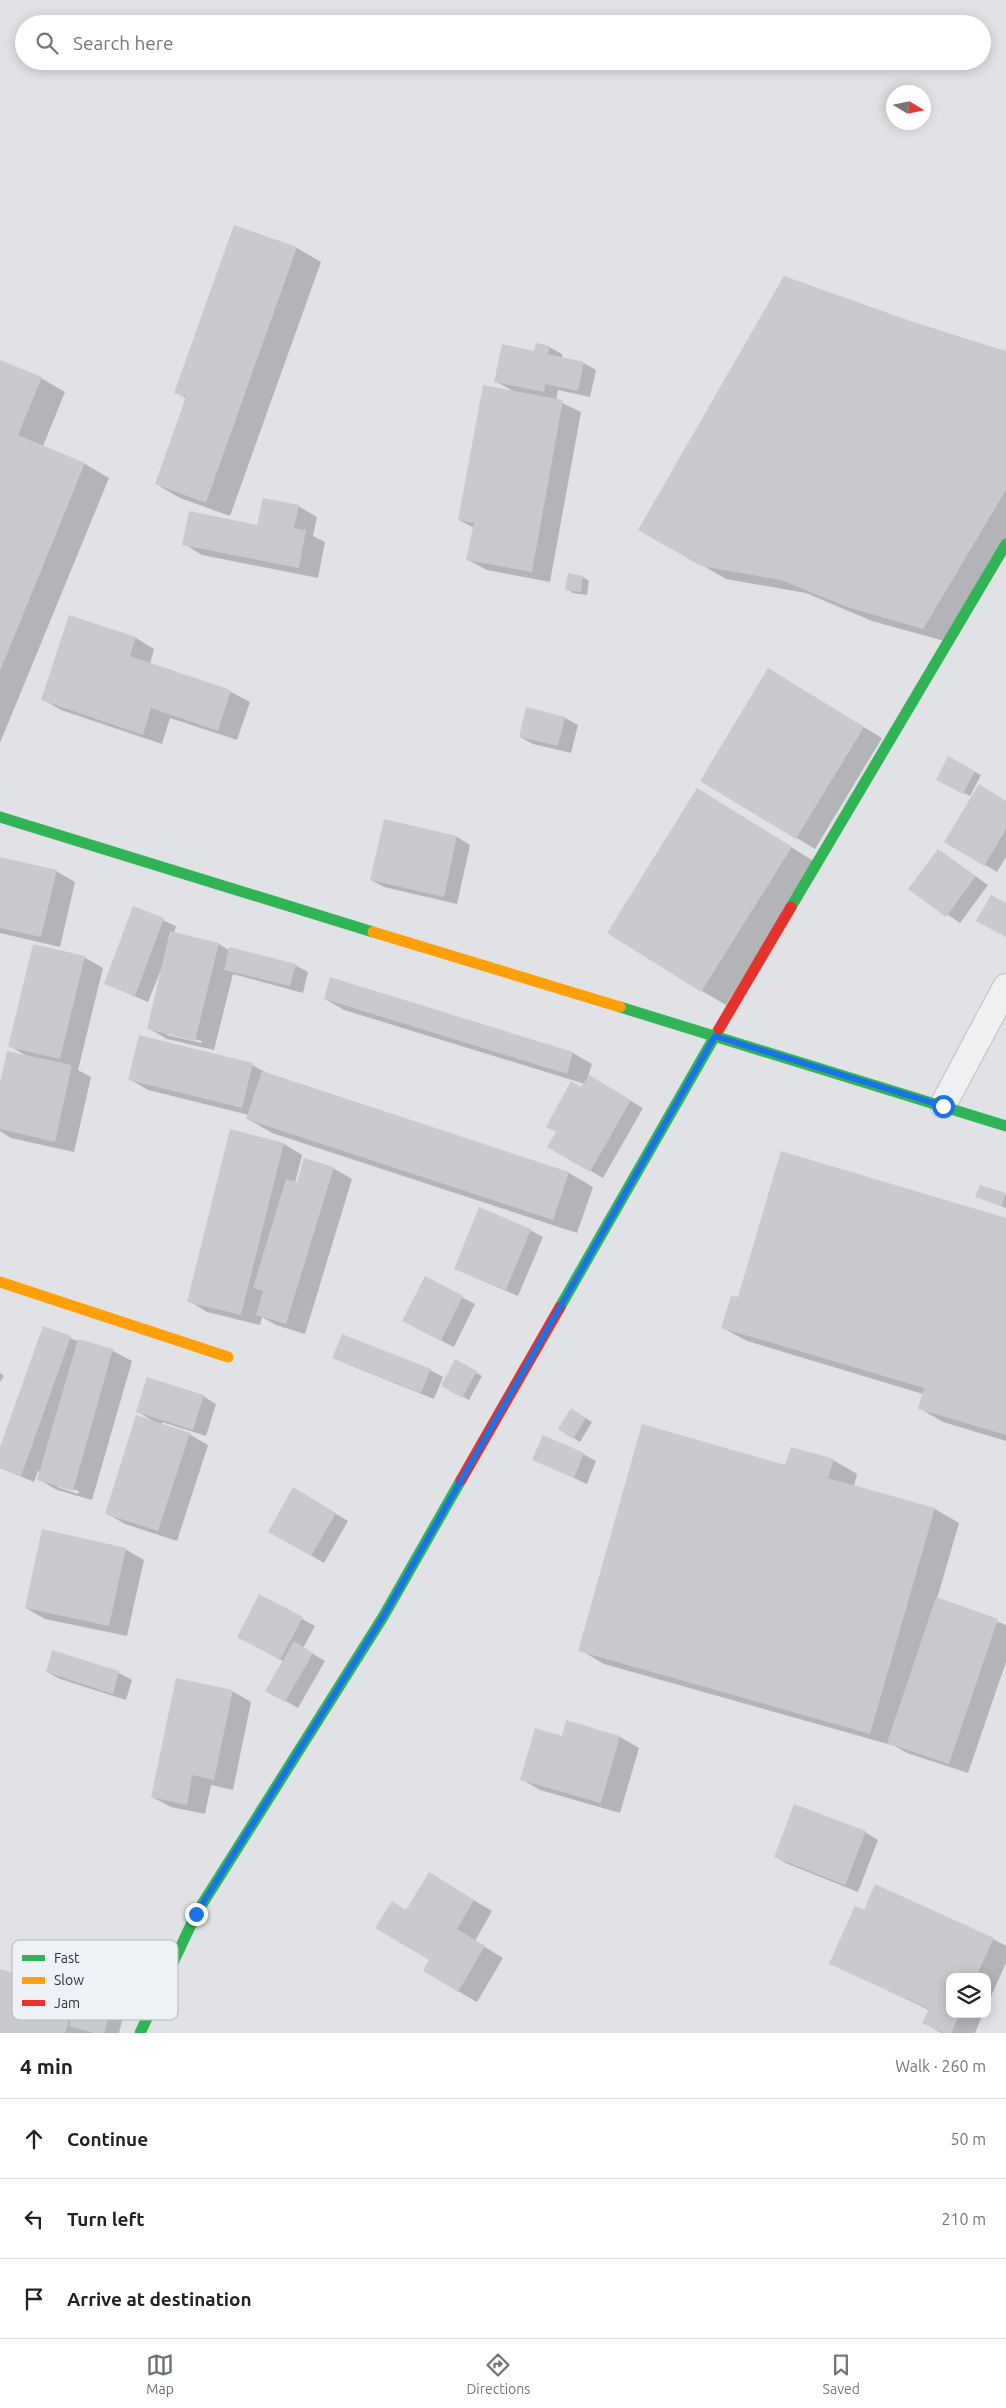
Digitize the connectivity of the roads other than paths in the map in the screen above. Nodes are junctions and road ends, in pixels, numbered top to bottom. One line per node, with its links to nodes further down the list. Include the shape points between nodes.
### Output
1 (1006, 544): 4 (street)
2 (0, 816): 4 (street)
3 (1006, 987): 5 (street)
4 (715, 1036): 5 (street); 9 (street, via 383,1617 196,1914)
5 (943, 1106): 6 (street)
6 (1006, 1126)
7 (0, 1282): 8 (street)
8 (228, 1357)
9 (178, 1952)
10 (146, 2020): 11 (street)
11 (140, 2033)

